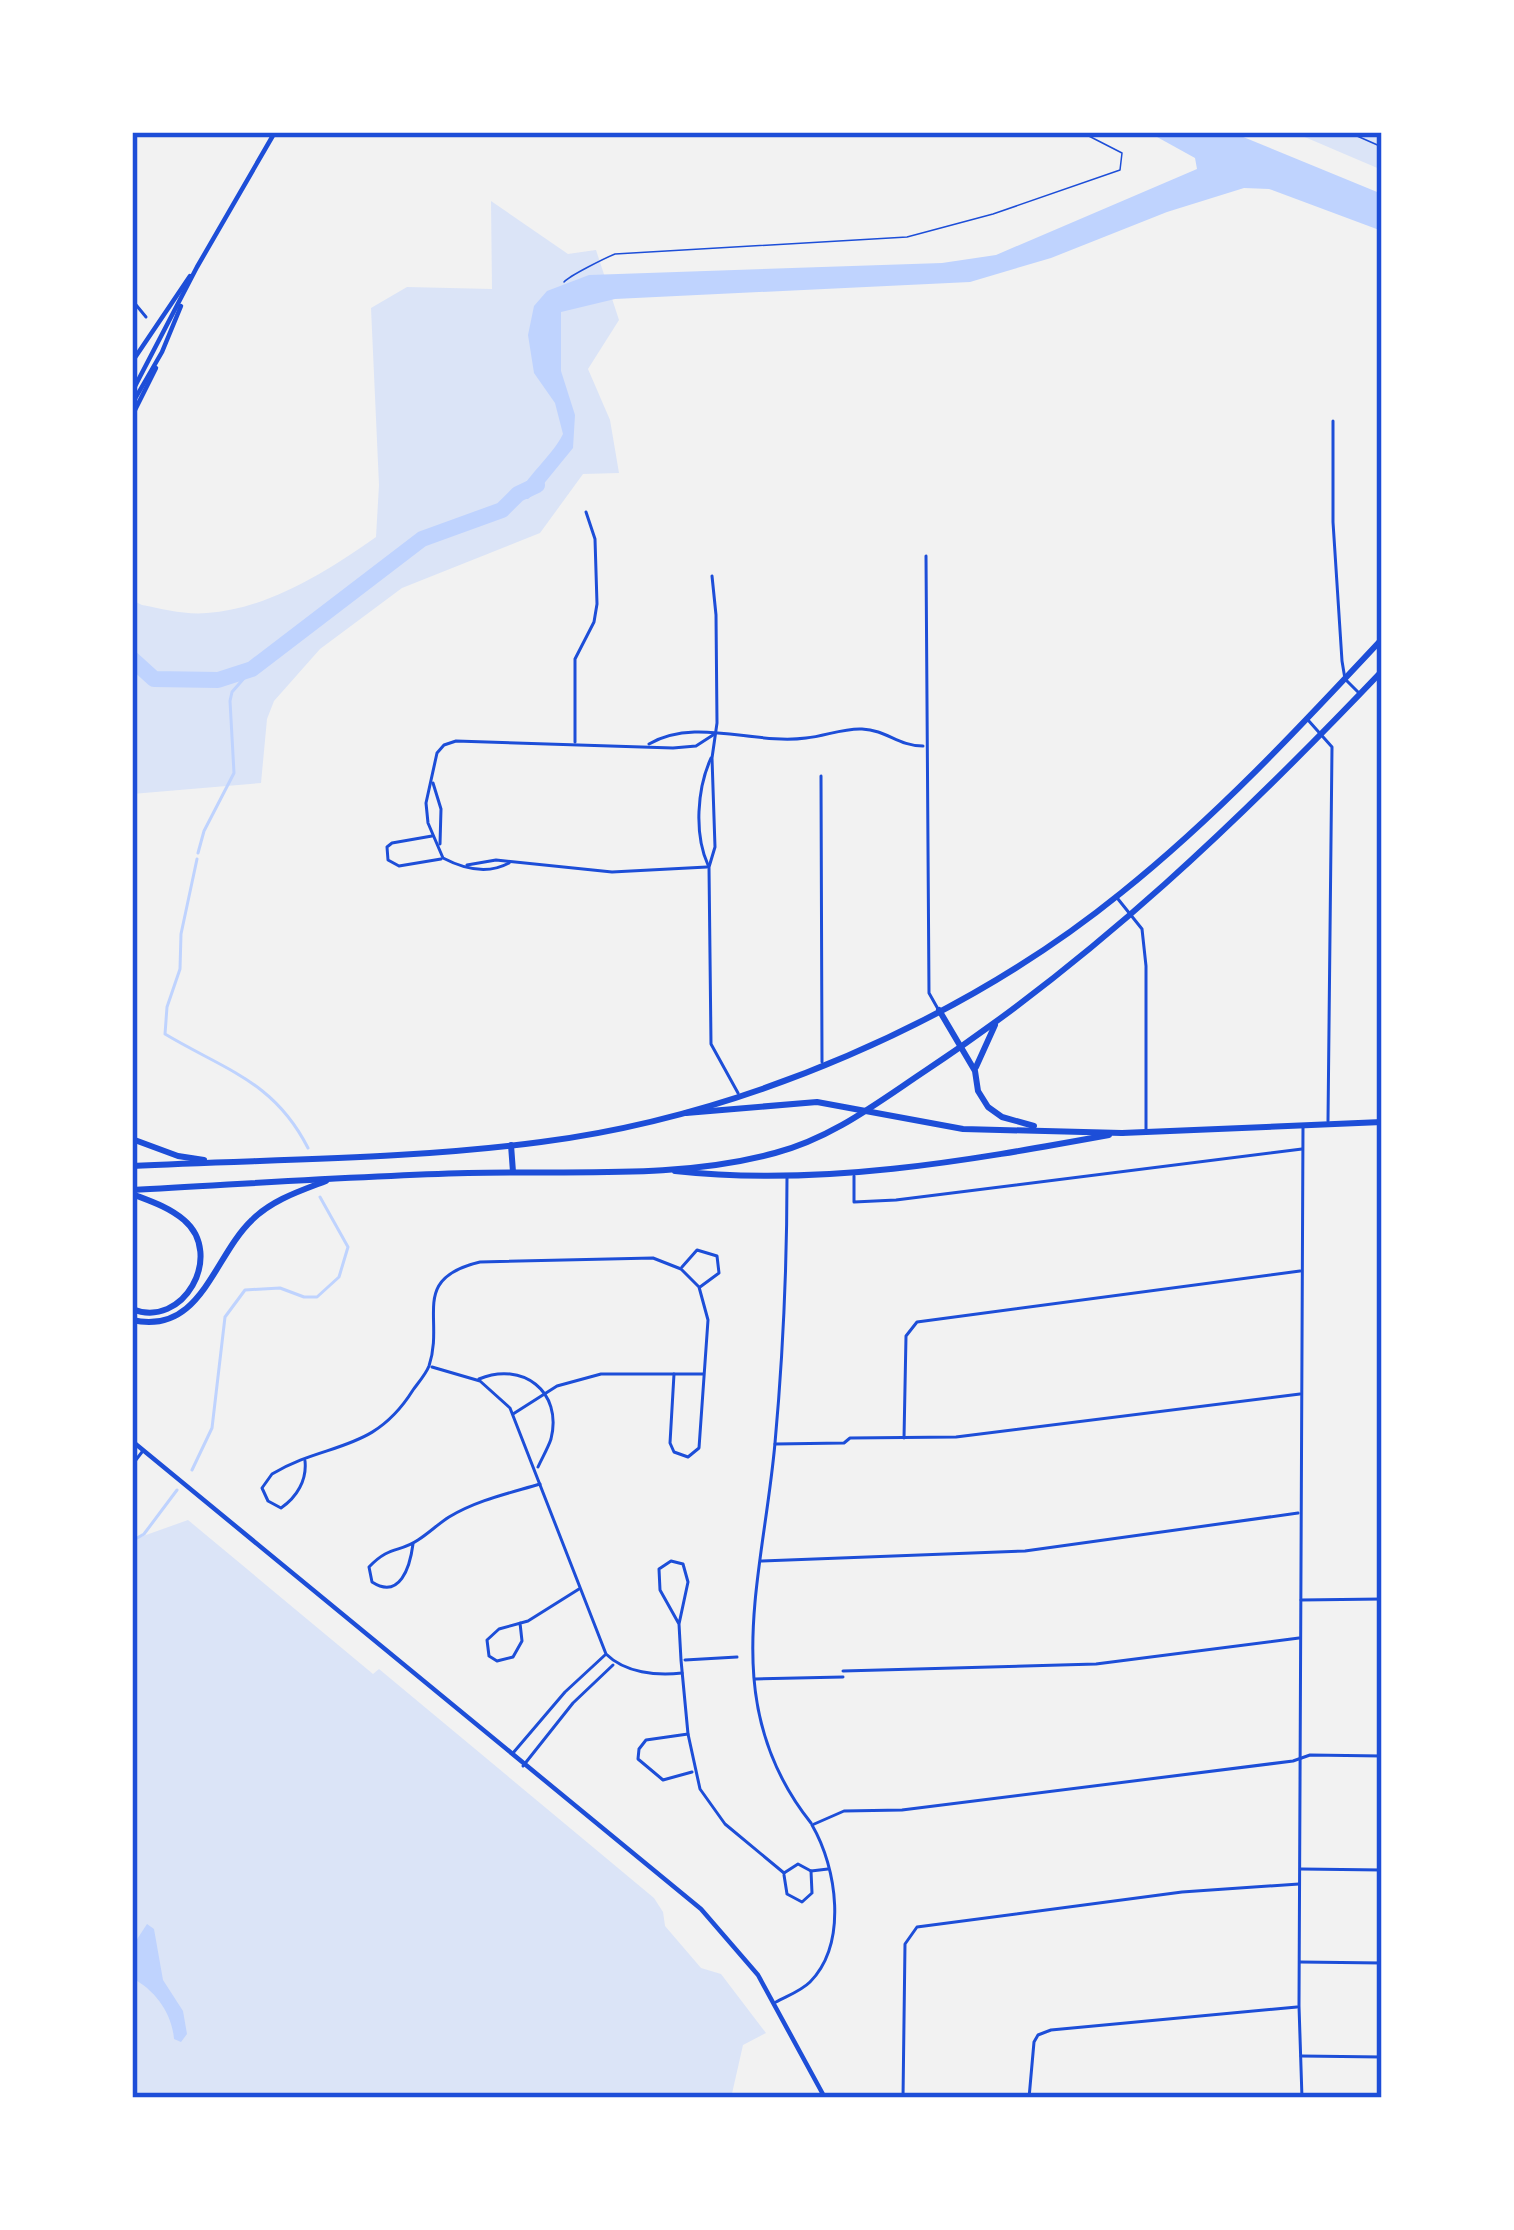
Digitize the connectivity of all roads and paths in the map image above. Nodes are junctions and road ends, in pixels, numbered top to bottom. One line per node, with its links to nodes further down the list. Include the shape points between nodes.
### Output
1 (275, 132): 5 (street)
2 (1082, 132): 6 (path, via 1122,153 1120,170 946,228 863,241 615,254)
3 (1348, 132): 4 (path)
4 (1382, 147)
5 (196, 267): 9 (street); 10 (street); 11 (street)
6 (564, 282)
7 (132, 300): 8 (street)
8 (146, 317)
9 (162, 352): 12 (street); 13 (street)
10 (132, 362)
11 (132, 392)
12 (132, 404)
13 (132, 416)
14 (1333, 421): 20 (street)
15 (586, 512): 25 (street, via 598,604 575,659)
16 (926, 556): 27 (street)
17 (712, 576): 23 (street)
18 (1382, 639): 20 (main road)
19 (1382, 671): 21 (main road)
20 (1345, 679): 21 (street); 22 (main road)
21 (1360, 694): 24 (main road)
22 (1306, 718): 24 (street); 37 (main road)
23 (712, 734): 26 (street, via 671,732); 26 (street, via 696,746); 27 (street, via 804,739 857,728 884,731 901,746); 28 (street)
24 (1322, 734): 38 (main road); 48 (street, via 1332,747)
25 (574, 743): 26 (street); 30 (street, via 456,740 437,754)
26 (647, 745)
27 (926, 746): 39 (street, via 929,993)
28 (712, 758): 36 (street); 36 (street, via 700,795)
29 (821, 776): 42 (street)
30 (433, 782): 31 (street, via 426,813); 32 (street)
31 (433, 836): 32 (street); 33 (street, via 392,843 388,860 399,866)
32 (439, 846): 33 (street)
33 (442, 858): 35 (street)
34 (509, 863): 35 (street); 35 (street); 36 (street, via 612,872)
35 (465, 866)
36 (709, 867): 44 (street, via 711,1043)
37 (1117, 897): 38 (street); 39 (main road)
38 (1132, 916): 40 (main road); 51 (street, via 1142,928 1146,966)
39 (939, 1010): 41 (main road); 42 (main road)
40 (998, 1021): 41 (main road); 43 (main road)
41 (962, 1047): 43 (main road); 45 (main road)
42 (822, 1064): 44 (main road)
43 (975, 1071): 50 (main road, via 988,1107)
44 (739, 1095): 46 (main road)
45 (866, 1110): 46 (main road, via 817,1102); 50 (main road, via 963,1129); 59 (main road, via 827,1135 772,1154)
46 (677, 1114): 54 (main road)
47 (1382, 1122): 48 (main road)
48 (1328, 1123): 49 (main road)
49 (1303, 1124): 51 (main road); 55 (street)
50 (1049, 1130): 52 (main road)
51 (1146, 1130): 52 (main road)
52 (1122, 1133): 61 (main road)
53 (132, 1139): 57 (main road)
54 (511, 1145): 56 (main road); 60 (main road)
55 (1304, 1149): 61 (street, via 896,1200 854,1202); 67 (street)
56 (385, 1155): 57 (main road); 63 (main road)
57 (219, 1162): 58 (main road)
58 (132, 1166)
59 (663, 1169): 60 (main road); 62 (main road)
60 (513, 1172): 63 (main road)
61 (854, 1173): 62 (main road)
62 (787, 1175): 80 (street)
63 (386, 1177): 64 (main road)
64 (332, 1179): 65 (main road); 70 (main road, via 252,1220 184,1312 168,1321)
65 (132, 1192): 69 (main road, via 186,1221 200,1257 188,1295 166,1309)
66 (681, 1269): 68 (street); 68 (street, via 697,1250 717,1256 719,1273); 71 (street, via 653,1258 461,1267 434,1294)
67 (1301, 1270): 76 (street); 78 (street, via 917,1322 906,1336)
68 (699, 1287): 73 (street, via 708,1320)
69 (132, 1309)
70 (132, 1321)
71 (429, 1366): 74 (street); 82 (street, via 386,1426)
72 (674, 1374): 73 (street); 73 (street, via 670,1443 688,1457 700,1448); 75 (street, via 601,1373)
73 (705, 1374)
74 (477, 1380): 75 (street, via 501,1370 525,1376); 77 (street)
75 (544, 1394): 77 (street); 84 (street, via 551,1438)
76 (1302, 1394): 78 (street); 86 (street)
77 (513, 1414): 84 (street)
78 (904, 1439): 80 (street)
79 (132, 1441): 81 (street)
80 (775, 1444): 88 (street)
81 (144, 1450): 83 (street); 102 (street)
82 (305, 1461): 82 (street, via 272,1474 262,1488 268,1501 281,1508 292,1500)
83 (132, 1465)
84 (536, 1470): 85 (street)
85 (542, 1484): 87 (street, via 449,1517); 89 (street)
86 (1300, 1512): 88 (street, via 1025,1551); 91 (street)
87 (413, 1544): 87 (street, via 382,1554 369,1567 372,1582 393,1587 404,1578)
88 (761, 1561): 100 (street)
89 (580, 1588): 92 (street); 95 (street)
90 (1382, 1599): 91 (street)
91 (1301, 1600): 94 (street)
92 (520, 1623): 92 (street, via 487,1640 489,1656 513,1657)
93 (679, 1624): 93 (street, via 688,1575 671,1561 658,1581); 97 (street)
94 (1300, 1637): 100 (street, via 1096,1664); 104 (street)
95 (606, 1654): 98 (street); 102 (street)
96 (736, 1657): 97 (street)
97 (681, 1660): 99 (street)
98 (615, 1663): 99 (street); 105 (street)
99 (682, 1673): 101 (street)
100 (752, 1679): 107 (street, via 768,1746)
101 (688, 1734): 106 (street); 106 (street, via 646,1740 638,1759 663,1780)
102 (511, 1756): 105 (street)
103 (1382, 1756): 104 (street)
104 (1300, 1758): 107 (street, via 844,1811); 109 (street)
105 (523, 1766): 116 (street, via 701,1909)
106 (694, 1772): 112 (street, via 711,1810)
107 (812, 1825): 108 (street)
108 (830, 1869): 111 (street); 116 (street, via 833,1932 825,1959 812,1980)
109 (1301, 1870): 110 (street); 113 (street)
110 (1382, 1870)
111 (811, 1871): 112 (street, via 799,1864); 112 (street, via 812,1893 802,1901 788,1894)
112 (784, 1873)
113 (1301, 1884): 114 (street); 121 (street, via 917,1927 905,1944)
114 (1300, 1962): 115 (street); 117 (street)
115 (1382, 1963)
116 (775, 2003): 120 (street)
117 (1299, 2006): 118 (street); 122 (street, via 1052,2030 1034,2042)
118 (1301, 2056): 119 (street); 123 (street)
119 (1382, 2057)
120 (825, 2098)
121 (903, 2098)
122 (1029, 2098)
123 (1302, 2098)

